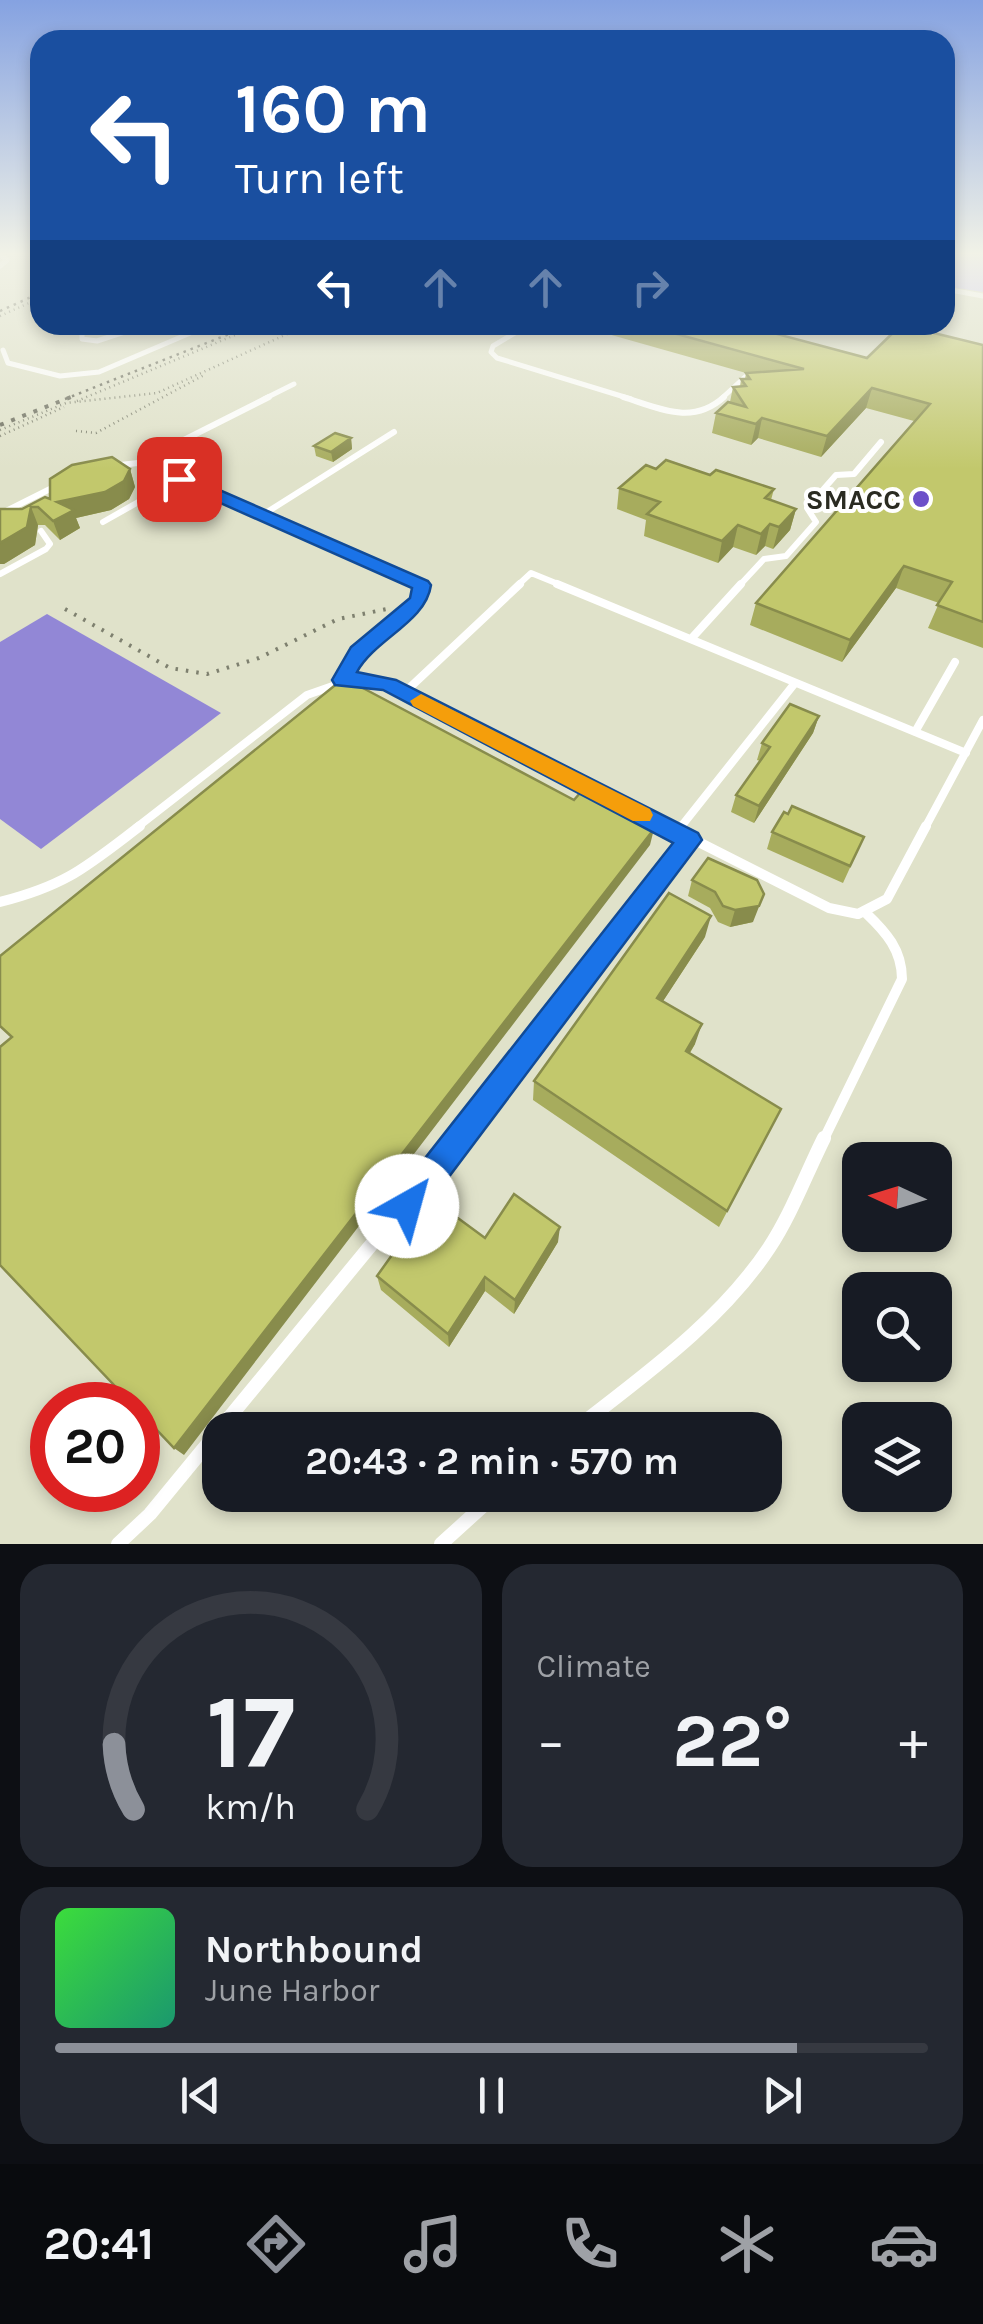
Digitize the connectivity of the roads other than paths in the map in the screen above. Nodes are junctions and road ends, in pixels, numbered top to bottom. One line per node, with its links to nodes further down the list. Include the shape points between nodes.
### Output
1 (81, 335): 2 (lane, via 97,341)
2 (115, 335)
3 (186, 335): 5 (lane, via 99,372 60,376 8,363)
4 (511, 335): 6 (lane, via 492,346 497,358 682,415 709,410)
5 (3, 350)
6 (745, 377)
7 (294, 384): 10 (lane, via 168,448)
8 (394, 432): 15 (lane)
9 (881, 442): 19 (lane, via 854,474 836,475 807,508 816,522 786,556 764,559)
10 (155, 461): 11 (lane); 12 (lane)
11 (105, 468)
12 (179, 479): 15 (lane); 16 (lane)
13 (64, 482): 14 (lane)
14 (0, 514)
15 (264, 514): 21 (lane, via 422,585 405,615 358,652)
16 (103, 522)
17 (41, 530): 18 (lane, via 50,544 46,549)
18 (0, 574)
19 (691, 639): 22 (lane); 23 (lane, via 532,573)
20 (955, 662): 25 (lane)
21 (342, 680): 23 (lane, via 373,680); 29 (lane, via 307,695 75,876)
22 (796, 682): 25 (lane); 27 (lane)
23 (404, 692): 27 (lane)
24 (983, 720): 26 (lane)
25 (915, 732): 26 (lane)
26 (966, 753): 30 (lane, via 887,900)
27 (676, 833): 28 (lane)
28 (690, 840): 30 (lane, via 829,908); 33 (lane, via 407,1206)
29 (0, 902)
30 (866, 912): 31 (lane, via 896,945 902,979 772,1246 712,1318)
31 (596, 1412)
32 (476, 1512): 34 (lane)
33 (118, 1544)
34 (441, 1544)

